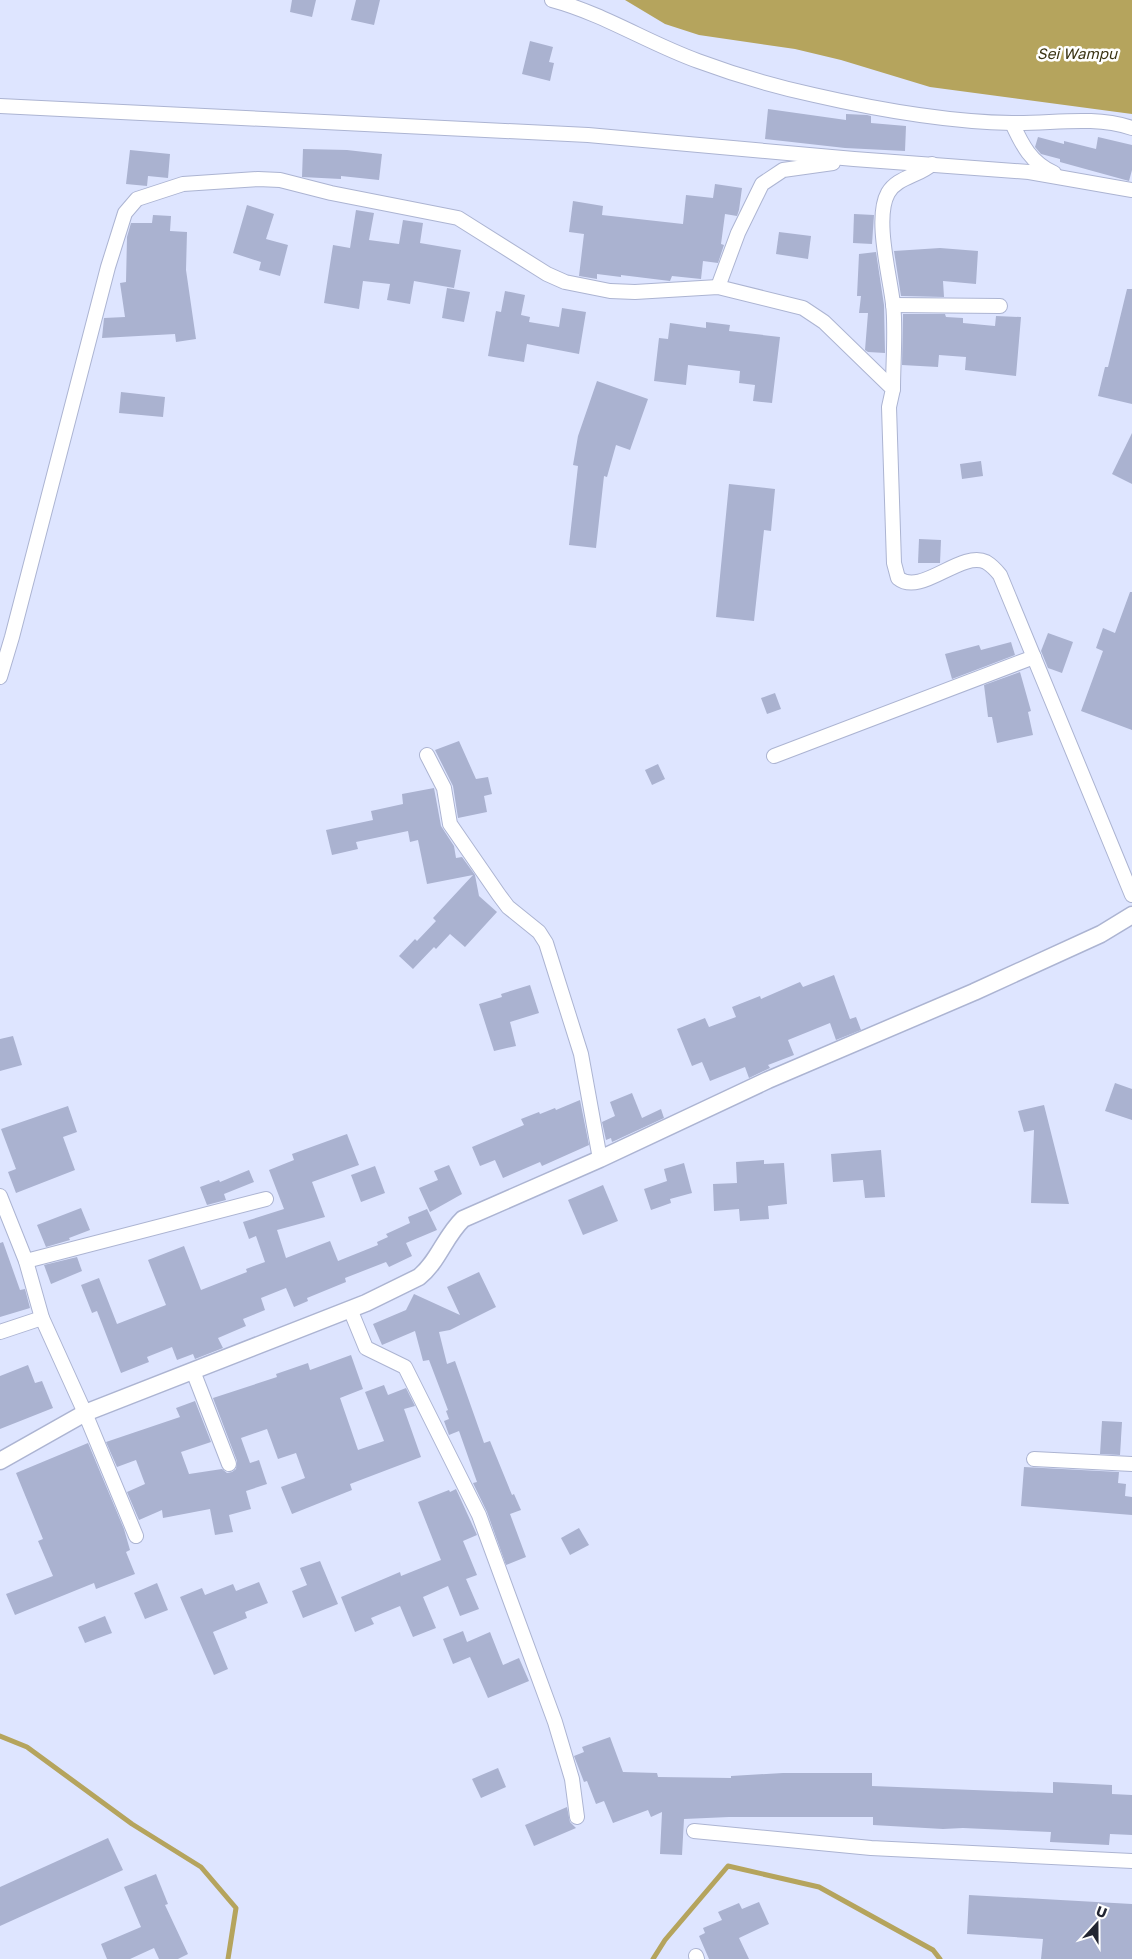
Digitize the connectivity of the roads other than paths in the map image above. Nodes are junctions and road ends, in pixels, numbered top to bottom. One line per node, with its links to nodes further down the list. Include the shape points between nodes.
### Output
1 (552, 0): 3 (street, via 582,8 697,61 813,95 924,115)
2 (0, 106): 5 (street, via 523,130)
3 (1012, 123): 4 (street, via 1095,121); 7 (street, via 1024,150 1043,168)
4 (1132, 128)
5 (854, 159): 6 (street); 9 (street, via 783,170 762,184 738,233)
6 (932, 164): 7 (street, via 1030,172); 10 (street, via 893,187 885,201 883,236)
7 (1068, 179): 8 (street)
8 (1132, 190)
9 (718, 287): 12 (street, via 778,301 814,314); 14 (street, via 635,292 579,285 547,274 458,218 280,180 184,184 137,198 125,213 108,266)
10 (894, 305): 11 (street); 12 (street)
11 (1000, 306)
12 (893, 389): 13 (street, via 889,407 893,551 898,578 912,581 932,577 967,560 985,562 1000,575)
13 (1034, 657): 16 (street); 17 (street)
14 (0, 677)
15 (426, 755): 19 (street, via 444,788 450,824 508,907 546,943 581,1054)
16 (774, 756)
17 (1132, 895)
18 (1132, 915): 19 (street, via 1101,934 768,1080)
19 (600, 1159): 23 (street, via 463,1219 452,1230 426,1272)
20 (0, 1196): 22 (street)
21 (266, 1199): 22 (street)
22 (26, 1262): 24 (street)
23 (350, 1309): 26 (street); 33 (street, via 366,1348 405,1367 479,1515 555,1722 572,1779)
24 (42, 1318): 25 (street); 27 (street)
25 (0, 1332)
26 (193, 1371): 27 (street); 30 (street)
27 (85, 1413): 29 (street); 32 (street)
28 (1034, 1459): 31 (street)
29 (0, 1461)
30 (229, 1464)
31 (1132, 1464)
32 (136, 1536)
33 (577, 1817)
34 (694, 1831): 35 (street, via 871,1848)
35 (1132, 1861)

